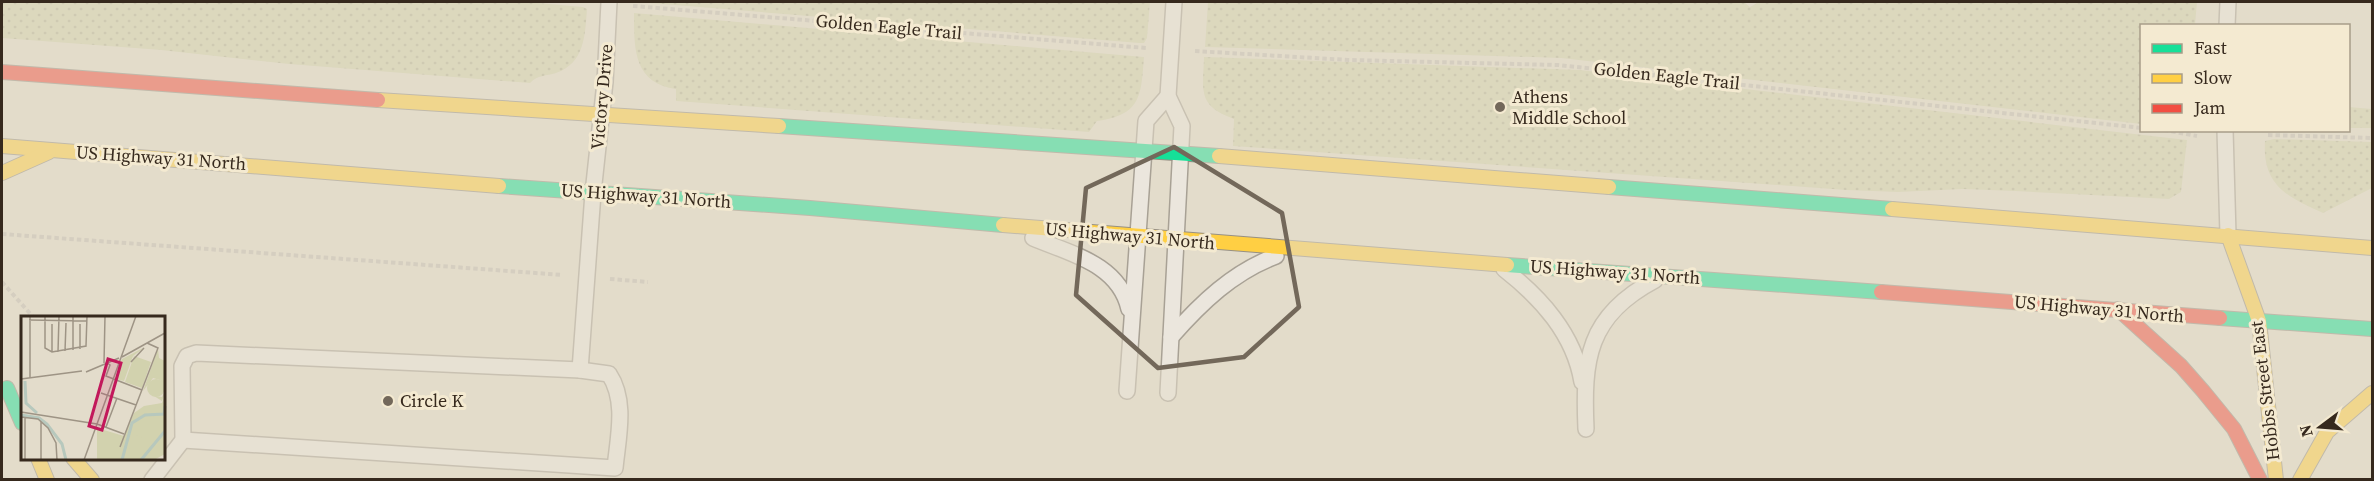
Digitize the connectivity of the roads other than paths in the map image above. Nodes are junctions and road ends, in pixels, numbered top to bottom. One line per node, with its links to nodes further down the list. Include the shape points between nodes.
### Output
1 (609, 2): 7 (lane, Victory Drive)
2 (1174, 2): 6 (lane)
3 (2228, 2): 4 (lane)
4 (2227, 24)
5 (2, 72): 7 (main road)
6 (1168, 96): 11 (lane, via 1146,121); 12 (lane, via 1182,126)
7 (601, 115): 11 (main road); 14 (lane, Victory Drive)
8 (2225, 132): 16 (lane)
9 (2, 146): 10 (main road, US Highway 31 North)
10 (53, 150): 13 (main road); 14 (main road, US Highway 31 North)
11 (1143, 150): 12 (main road); 17 (lane)
12 (1180, 154): 16 (main road); 18 (lane)
13 (2, 173)
14 (593, 193): 15 (main road, US Highway 31 North); 28 (lane, Victory Drive)
15 (1000, 225): 17 (main road, US Highway 31 North); 24 (lane, via 1110,273 1126,295)
16 (2228, 235): 20 (main road); 25 (main road, Hobbs Street East)
17 (1137, 237): 18 (main road, US Highway 31 North); 24 (lane)
18 (1176, 240): 19 (main road, US Highway 31 North); 27 (lane)
19 (1296, 248): 21 (main road, US Highway 31 North); 27 (lane, via 1257,263 1224,284)
20 (2373, 248)
21 (1496, 263): 22 (main road, US Highway 31 North); 33 (lane, via 1528,289 1555,319 1574,354)
22 (1662, 276): 23 (main road, US Highway 31 North); 33 (lane, via 1628,297 1604,324 1587,359)
23 (2118, 309): 25 (main road, US Highway 31 North); 44 (main road, via 2196,383 2234,429)
24 (1131, 318): 30 (lane)
25 (2259, 321): 26 (main road, US Highway 31 North); 45 (main road, Hobbs Street East)
26 (2373, 329)
27 (1171, 337): 31 (lane)
28 (580, 370): 37 (lane, via 196,353 187,356 182,366); 40 (lane, via 609,374 619,393)
29 (4, 385): 34 (main road); 35 (main road)
30 (1127, 391)
31 (1168, 393)
32 (2373, 393): 46 (main road, via 2327,432)
33 (1585, 397): 36 (lane)
34 (21, 404)
35 (21, 421)
36 (1586, 429)
37 (183, 440): 40 (lane); 43 (lane)
38 (38, 460): 41 (main road)
39 (74, 460): 42 (main road)
40 (615, 474)
41 (47, 480)
42 (92, 480)
43 (152, 480)
44 (2260, 480)
45 (2276, 480)
46 (2300, 480)

